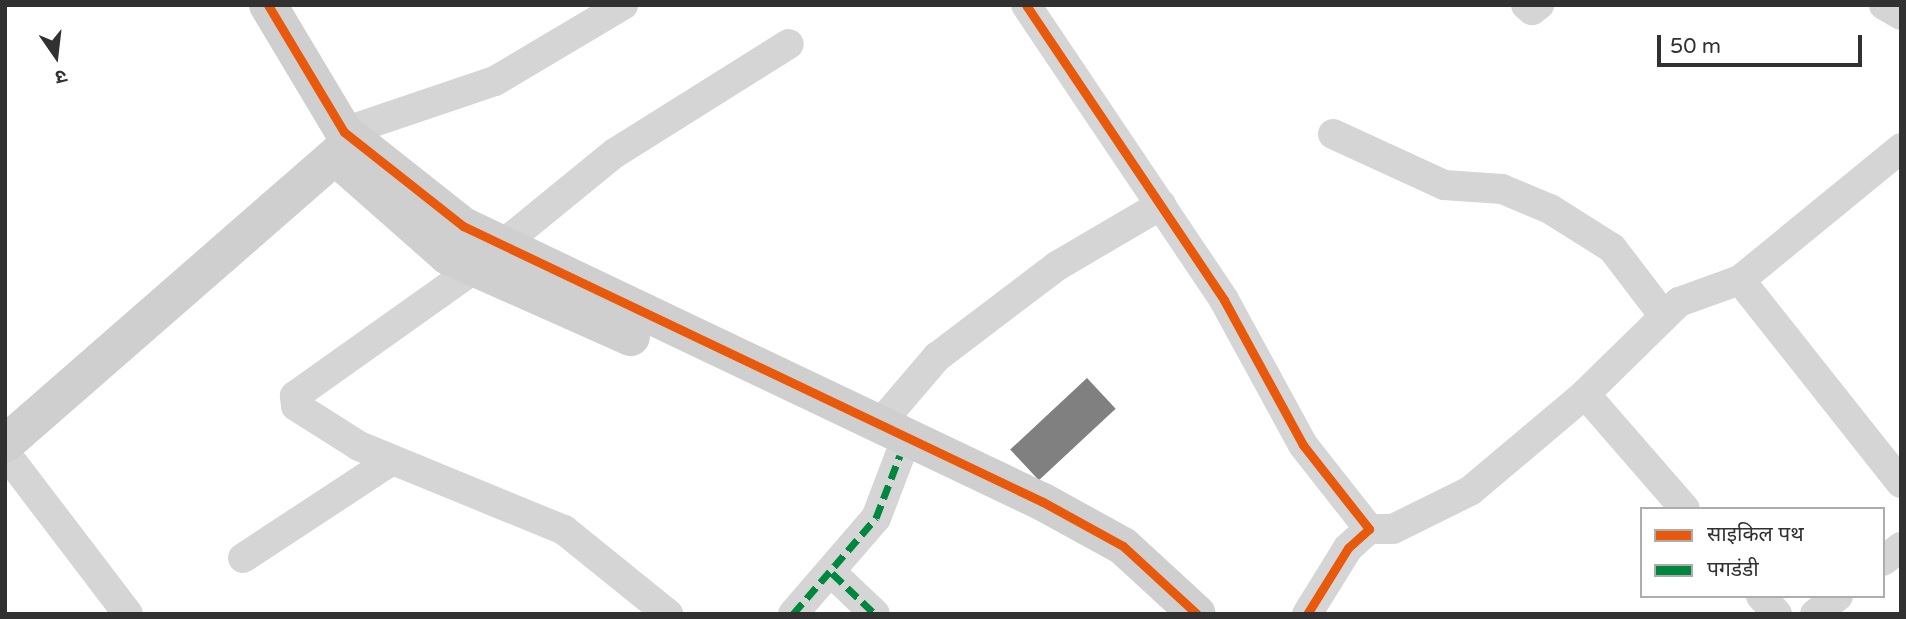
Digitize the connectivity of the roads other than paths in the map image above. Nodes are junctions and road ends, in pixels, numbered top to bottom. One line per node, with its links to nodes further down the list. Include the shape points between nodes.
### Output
1 (238, 5): 11 (street)
2 (268, 5): 11 (street)
3 (623, 5): 11 (street, via 495,81)
4 (1026, 5): 13 (street)
5 (1526, 5): 6 (street, via 1532,10)
6 (1539, 5)
7 (1884, 5): 8 (street)
8 (1901, 15)
9 (789, 44): 14 (street, via 615,153)
10 (1333, 134): 16 (street, via 1444,185 1502,189 1550,209 1612,248)
11 (344, 143): 14 (street, via 448,256); 20 (street, via 46,403)
12 (1901, 148): 15 (street)
13 (1161, 205): 18 (street, via 1057,266 937,357); 23 (street, via 1224,300 1303,445)
14 (488, 256): 18 (street); 19 (street, via 295,396 296,407)
15 (1740, 280): 16 (street, via 1679,302); 21 (street)
16 (1664, 316): 17 (street)
17 (1585, 394): 22 (street); 23 (street, via 1470,491 1393,529)
18 (889, 440): 27 (street, via 876,518); 34 (street, via 1115,571); 35 (street, via 1123,546)
19 (393, 460): 25 (street); 31 (street, via 564,530)
20 (8, 461): 30 (street)
21 (1901, 483)
22 (1683, 507)
23 (1369, 529): 36 (street, via 1348,548)
24 (1901, 547): 26 (street)
25 (243, 558)
26 (1885, 559)
27 (832, 573): 32 (street); 33 (street)
28 (1763, 598): 37 (street)
29 (1835, 598): 38 (street)
30 (128, 614)
31 (668, 614)
32 (793, 614)
33 (875, 614)
34 (1163, 614)
35 (1196, 614)
36 (1307, 614)
37 (1777, 614)
38 (1815, 614)

